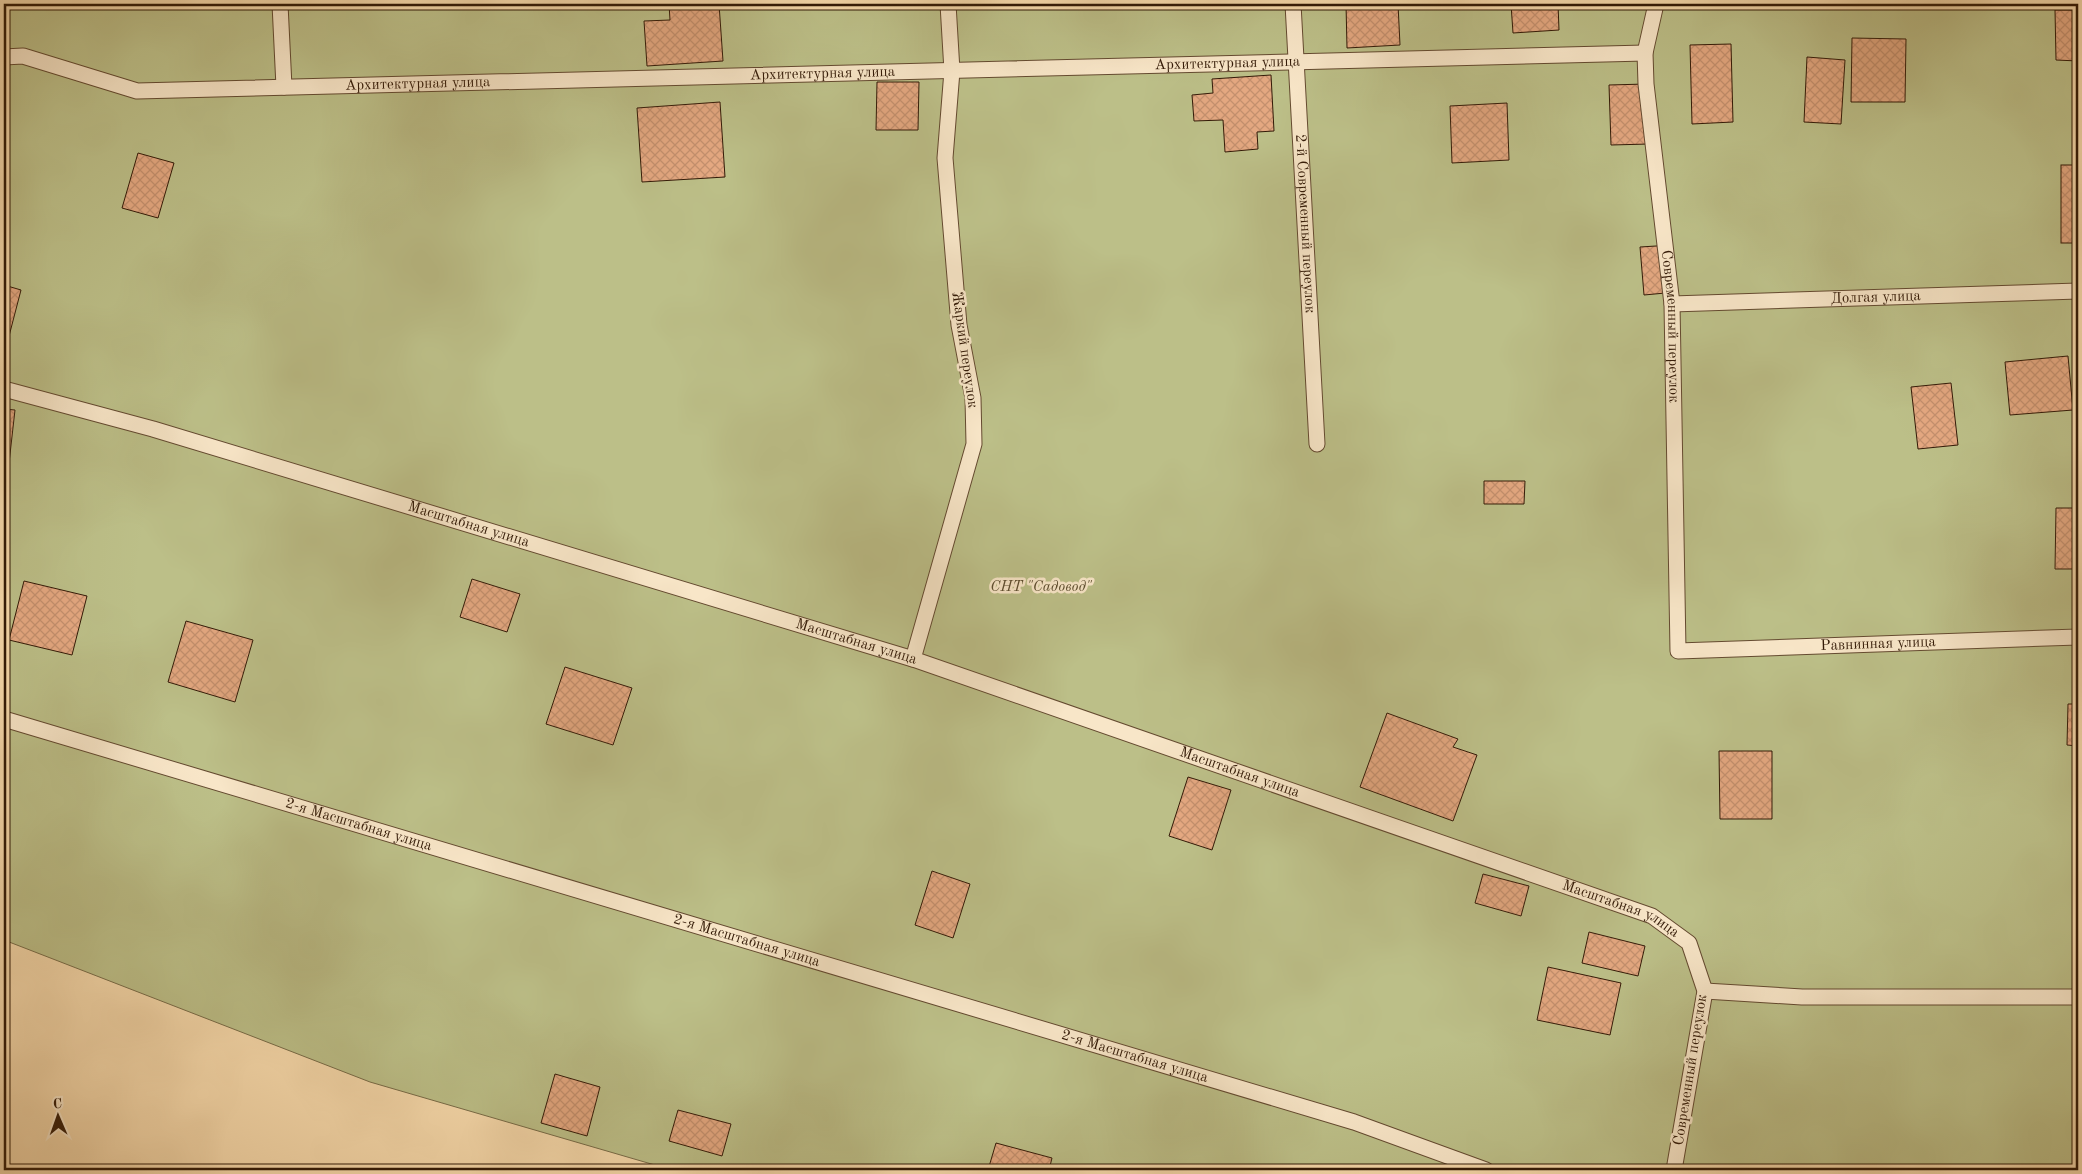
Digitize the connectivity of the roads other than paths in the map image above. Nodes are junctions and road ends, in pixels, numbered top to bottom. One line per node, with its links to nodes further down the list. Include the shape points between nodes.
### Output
1 (280, 4): 9 (lane)
2 (948, 4): 8 (lane, Жаркий переулок)
3 (1293, 4): 7 (lane, 2-й Современный переулок)
4 (1656, 4): 5 (lane, Современный переулок)
5 (1645, 53): 7 (lane, Архитектурная улица); 11 (lane, Современный переулок)
6 (4, 57): 9 (lane, Архитектурная улица, via 24,56 137,91)
7 (1295, 62): 8 (lane, Архитектурная улица); 13 (lane, 2-й Современный переулок)
8 (952, 71): 9 (lane, Архитектурная улица); 16 (lane, Жаркий переулок, via 945,158 958,325 973,398 974,444)
9 (284, 87)
10 (2078, 291): 11 (lane, Долгая улица)
11 (1672, 304): 15 (lane, Современный переулок)
12 (4, 389): 16 (lane, Масштабная улица, via 153,429)
13 (1317, 444)
14 (2078, 637): 15 (lane, Равнинная улица)
15 (1678, 651)
16 (913, 659): 18 (lane, Масштабная улица, via 1652,916)
17 (4, 720): 21 (lane, 2-я Масштабная улица, via 1354,1122)
18 (1689, 943): 19 (lane, Современный переулок)
19 (1705, 991): 20 (lane, via 1802,997); 22 (lane, Современный переулок)
20 (2078, 996)
21 (1486, 1170)
22 (1674, 1170)

